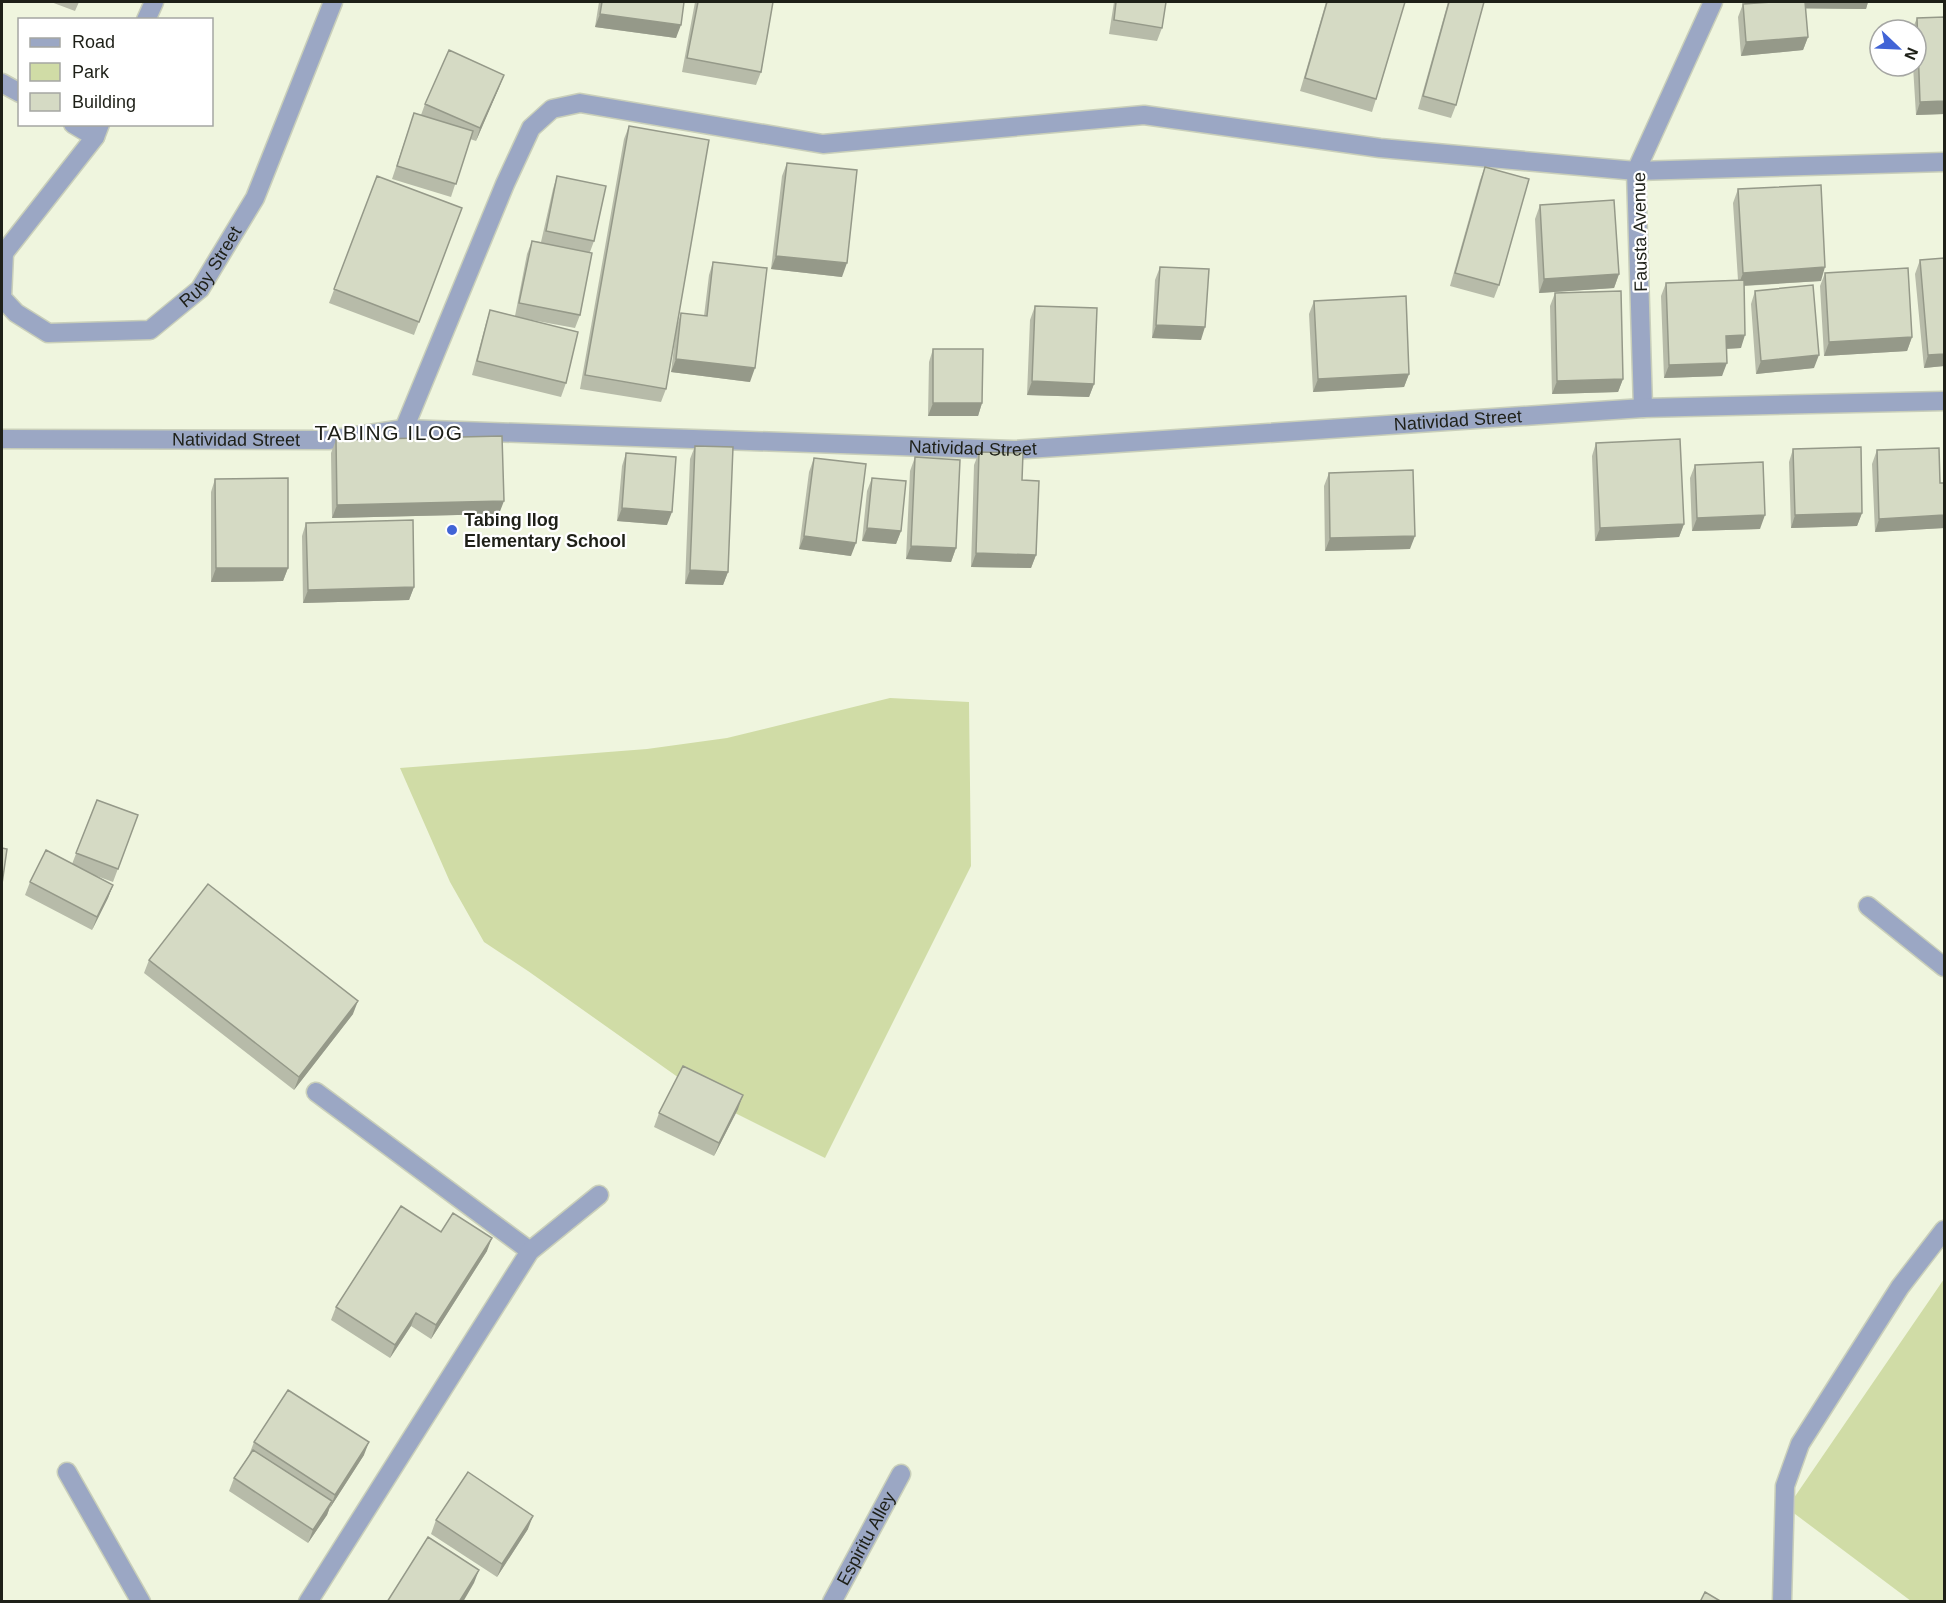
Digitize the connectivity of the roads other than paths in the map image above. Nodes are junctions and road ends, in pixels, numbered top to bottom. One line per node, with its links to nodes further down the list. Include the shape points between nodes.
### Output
1 (154, 2): 4 (street)
2 (333, 2): 11 (street, Ruby Street, via 255,198 200,289 150,330 48,333 16,313 2,298)
3 (1713, 2): 10 (street, Fausta Avenue)
4 (147, 18)
5 (2, 83): 6 (street)
6 (18, 92)
7 (80, 126): 8 (street)
8 (97, 131): 11 (street)
9 (1944, 162): 10 (street)
10 (1636, 171): 13 (street, Fausta Avenue); 14 (street, via 1380,148 1144,115 823,144 580,103 552,110 531,128)
11 (3, 252)
12 (1944, 401): 13 (street, Natividad Street)
13 (1643, 408): 14 (street, Natividad Street, via 1012,450)
14 (404, 429): 15 (street, Natividad Street, via 328,440)
15 (2, 439)
16 (1868, 906): 17 (street)
17 (1944, 967)
18 (316, 1092): 21 (street)
19 (599, 1195): 21 (street)
20 (1944, 1230): 27 (street, via 1900,1287 1800,1444 1785,1486)
21 (530, 1251): 25 (street)
22 (67, 1472): 24 (street)
23 (901, 1474): 26 (street, Espiritu Alley)
24 (141, 1602)
25 (308, 1602)
26 (831, 1602)
27 (1782, 1602)

